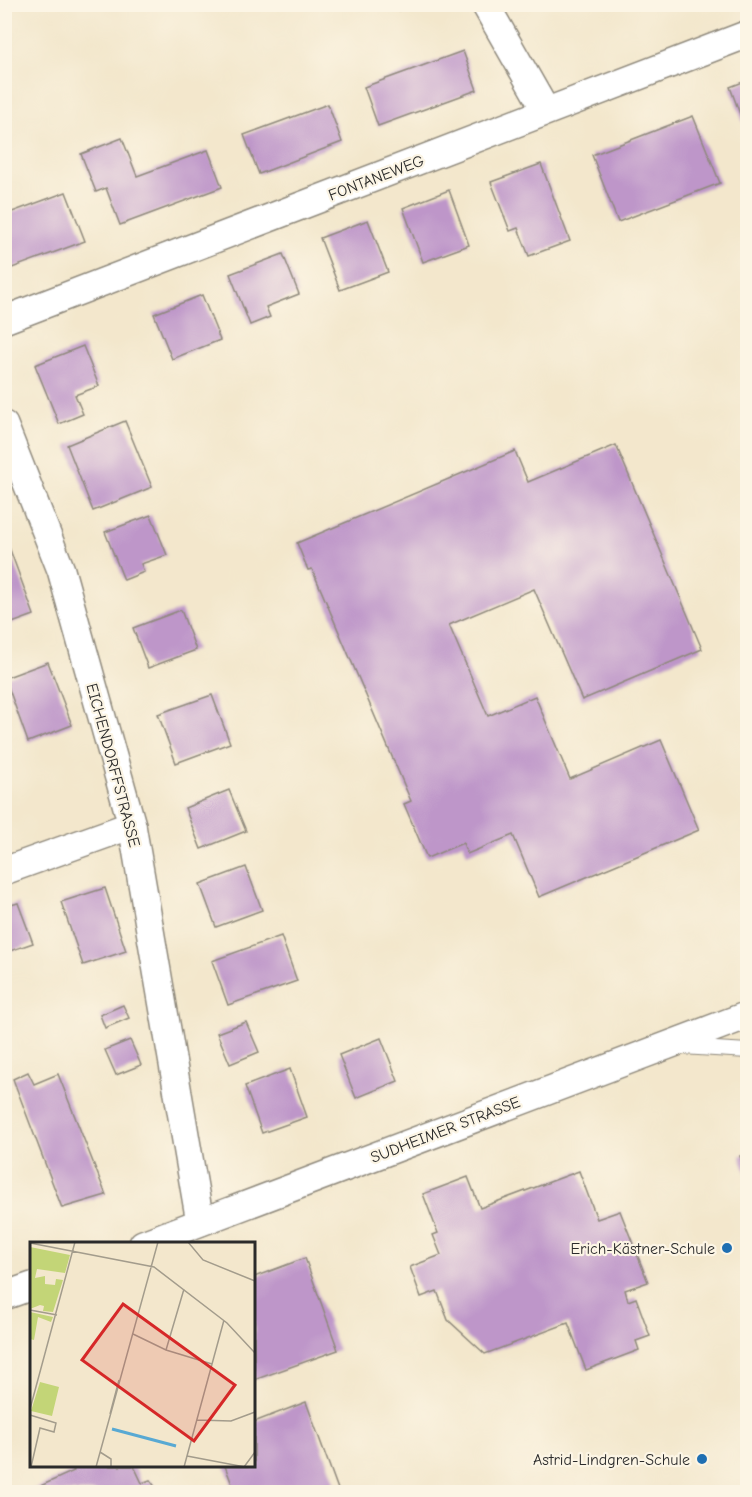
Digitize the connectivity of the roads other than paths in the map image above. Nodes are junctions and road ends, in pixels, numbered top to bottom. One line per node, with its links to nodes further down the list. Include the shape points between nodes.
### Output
1 (485, 4): 3 (street)
2 (747, 34): 3 (street, FONTANEWEG)
3 (546, 111): 4 (street, FONTANEWEG)
4 (4, 320)
5 (4, 425): 6 (street, EICHENDORFFSTRASSE, via 61,570)
6 (132, 825): 7 (street); 11 (street, EICHENDORFFSTRASSE)
7 (4, 871)
8 (747, 1015): 9 (street, SUDHEIMER STRASSE)
9 (665, 1046): 10 (lane); 11 (street, SUDHEIMER STRASSE)
10 (747, 1051)
11 (200, 1222): 12 (street, SUDHEIMER STRASSE)
12 (148, 1242)
13 (30, 1287): 14 (street)
14 (4, 1296)

